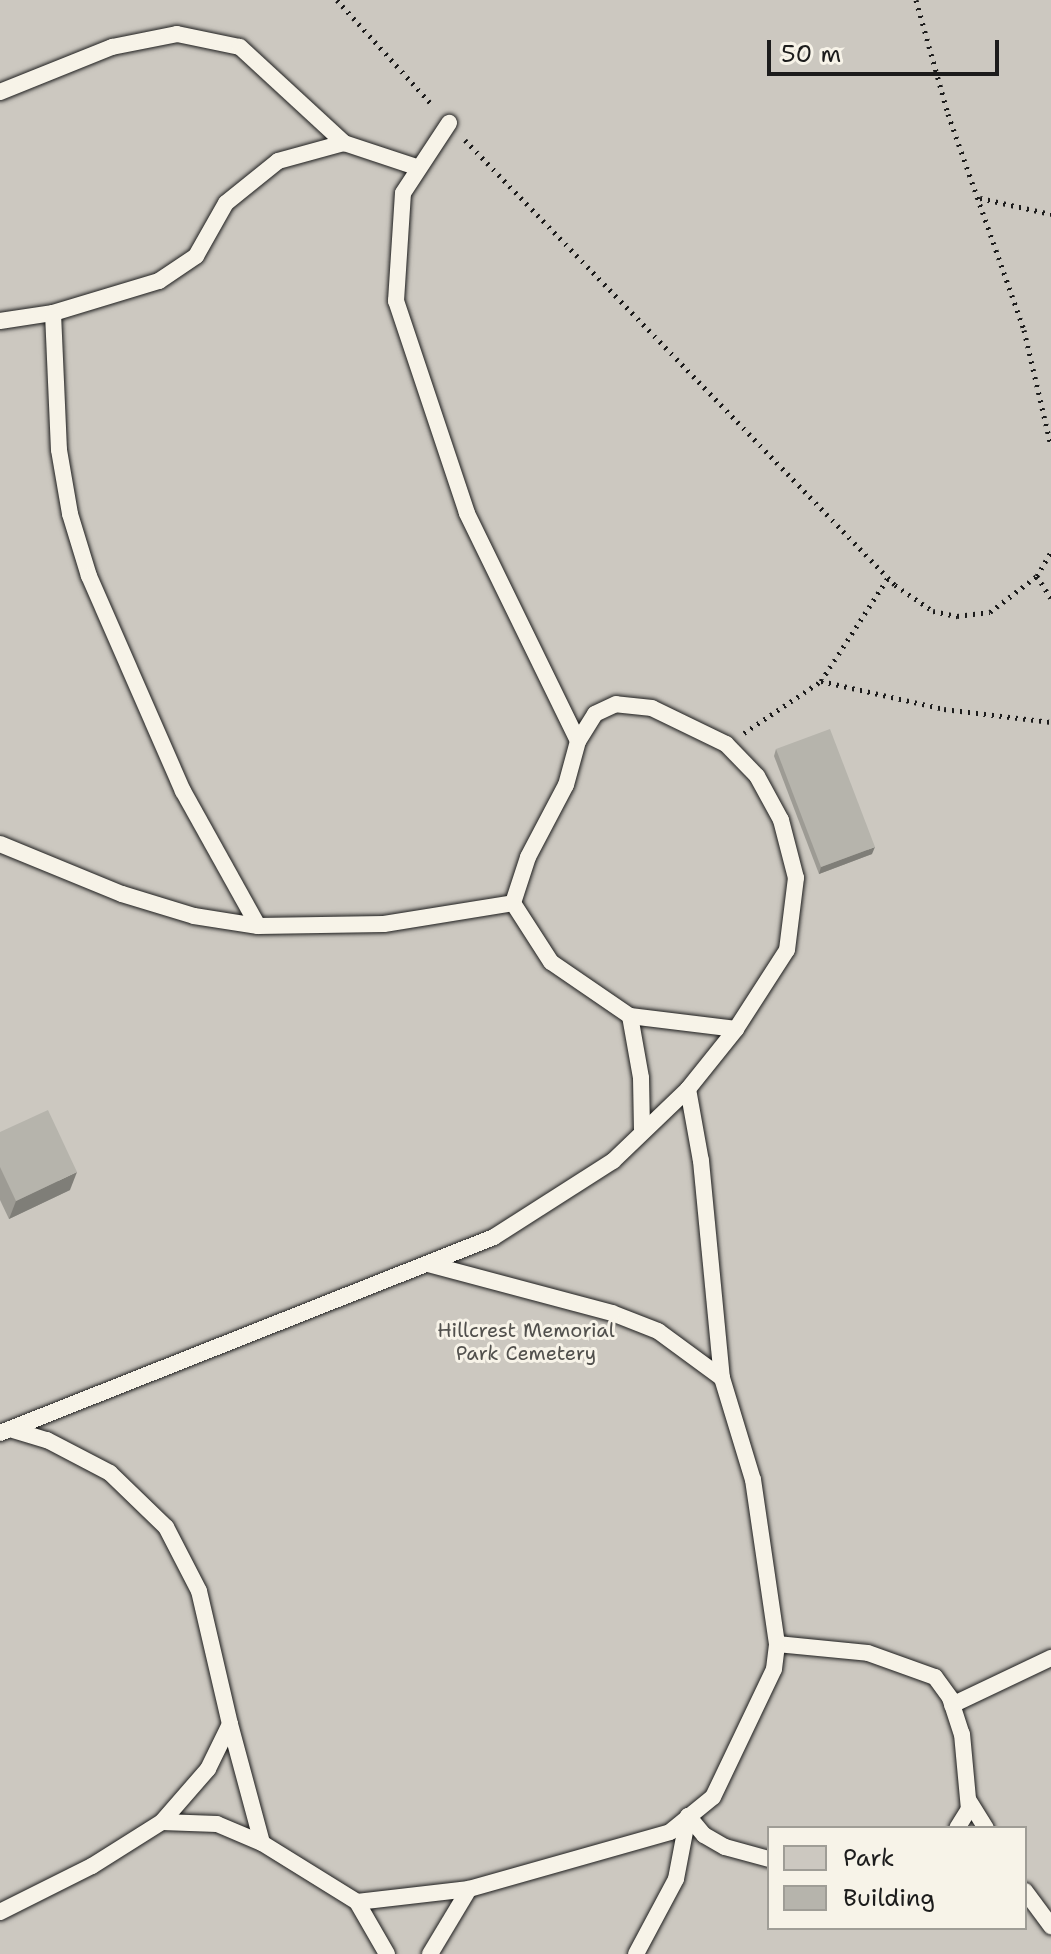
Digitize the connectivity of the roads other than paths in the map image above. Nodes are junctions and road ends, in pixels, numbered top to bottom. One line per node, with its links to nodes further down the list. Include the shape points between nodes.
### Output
1 (0, 92): 3 (lane, via 112,47 177,34 240,47)
2 (449, 123): 4 (lane)
3 (344, 143): 4 (lane); 5 (lane, via 278,161 226,203 196,256 159,281)
4 (419, 168): 7 (lane, via 403,193 396,301 467,513)
5 (53, 313): 6 (lane); 10 (lane, via 59,450 70,514 89,576 183,791)
6 (0, 321)
7 (578, 741): 9 (lane, via 566,785 528,857); 12 (lane, via 595,714 616,704 652,708 726,744 757,776 781,820 796,878 787,950)
8 (0, 844): 10 (lane, via 122,894 194,916)
9 (513, 903): 10 (lane, via 384,924); 11 (lane, via 551,962)
10 (258, 926)
11 (630, 1016): 12 (lane); 14 (lane, via 641,1078)
12 (736, 1029): 13 (lane)
13 (688, 1089): 14 (lane); 16 (lane, via 701,1161)
14 (642, 1130): 15 (lane, via 613,1161 553,1203 494,1237)
15 (428, 1264): 16 (lane, via 612,1313 658,1331); 17 (lane)
16 (722, 1378): 18 (lane, via 753,1480)
17 (5, 1431): 21 (lane, via 47,1440 110,1473 166,1527 199,1591)
18 (777, 1644): 20 (lane, via 820,1646 906,1663 935,1677); 23 (lane, via 774,1669 713,1797)
19 (1051, 1658): 20 (lane)
20 (952, 1705): 22 (lane, via 962,1734)
21 (230, 1724): 24 (lane, via 208,1769); 27 (lane)
22 (969, 1801): 25 (lane); 26 (lane)
23 (688, 1816): 28 (lane, via 704,1835 725,1847); 29 (lane, via 670,1832); 36 (lane, via 676,1879)
24 (162, 1822): 27 (lane, via 217,1824); 32 (lane, via 92,1866)
25 (958, 1826)
26 (985, 1826)
27 (262, 1843): 31 (lane)
28 (767, 1858)
29 (469, 1889): 31 (lane); 35 (lane)
30 (1027, 1894): 33 (lane)
31 (357, 1902): 34 (lane)
32 (0, 1912)
33 (1051, 1926)
34 (387, 1954)
35 (430, 1954)
36 (636, 1954)

